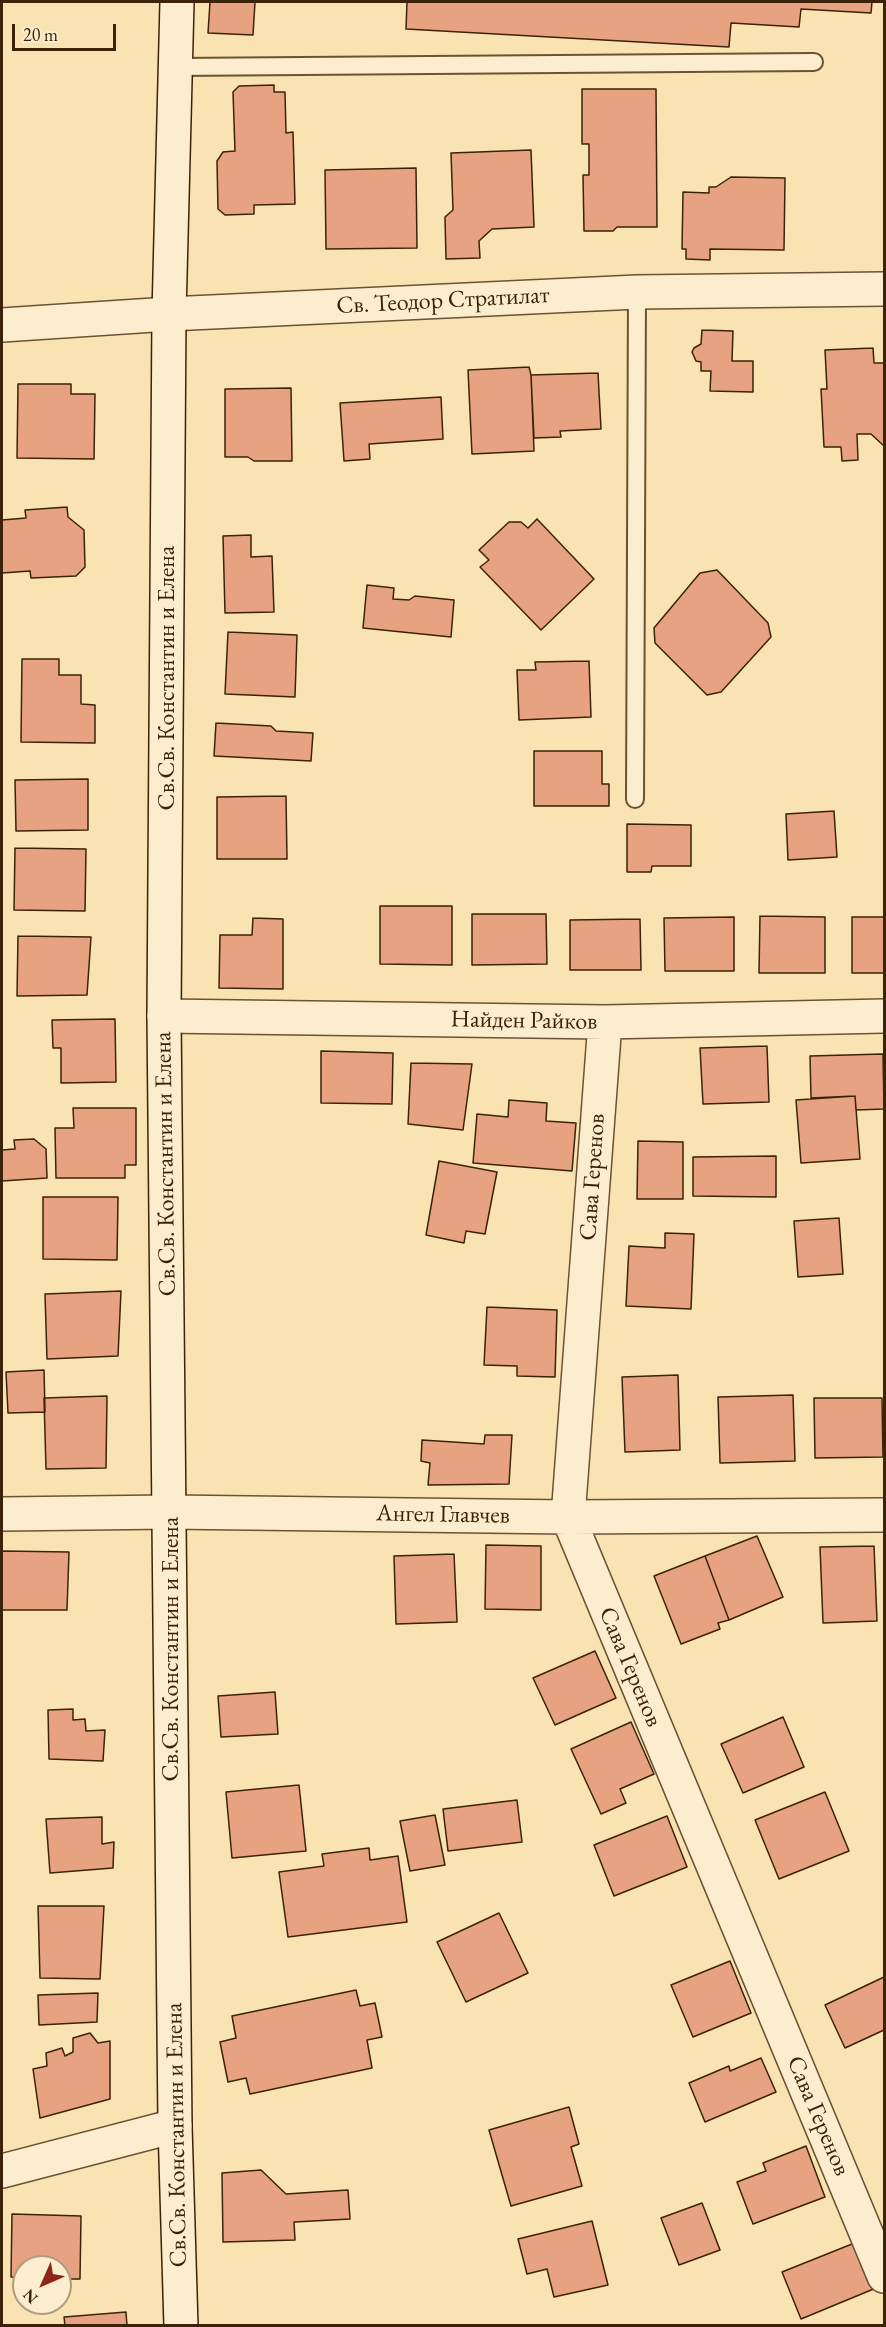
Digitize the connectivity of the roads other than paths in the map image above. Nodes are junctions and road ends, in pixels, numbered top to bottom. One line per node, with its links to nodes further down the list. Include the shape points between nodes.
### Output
1 (177, 2): 3 (street, Св.Св. Константин и Елена)
2 (814, 62): 3 (lane)
3 (175, 67): 6 (street, Св.Св. Константин и Елена)
4 (885, 289): 5 (street, Св. Теодор Стратилат)
5 (637, 292): 6 (street, Св. Теодор Стратилат); 8 (lane)
6 (169, 314): 7 (street, Св. Теодор Стратилат); 9 (street, Св.Св. Константин и Елена)
7 (2, 325)
8 (635, 799)
9 (164, 1016): 11 (street, Найден Райков); 12 (street, Св.Св. Константин и Елена)
10 (885, 1016): 11 (street, Найден Райков)
11 (605, 1022): 15 (street, Сава Геренов)
12 (170, 1512): 13 (street, Ангел Главчев); 15 (street, Ангел Главчев); 16 (street, Св.Св. Константин и Елена)
13 (2, 1514)
14 (885, 1515): 15 (street, Ангел Главчев)
15 (568, 1517): 18 (street, Сава Геренов)
16 (175, 2126): 17 (street); 19 (street, Св.Св. Константин и Елена)
17 (2, 2171)
18 (885, 2276)
19 (181, 2325)

